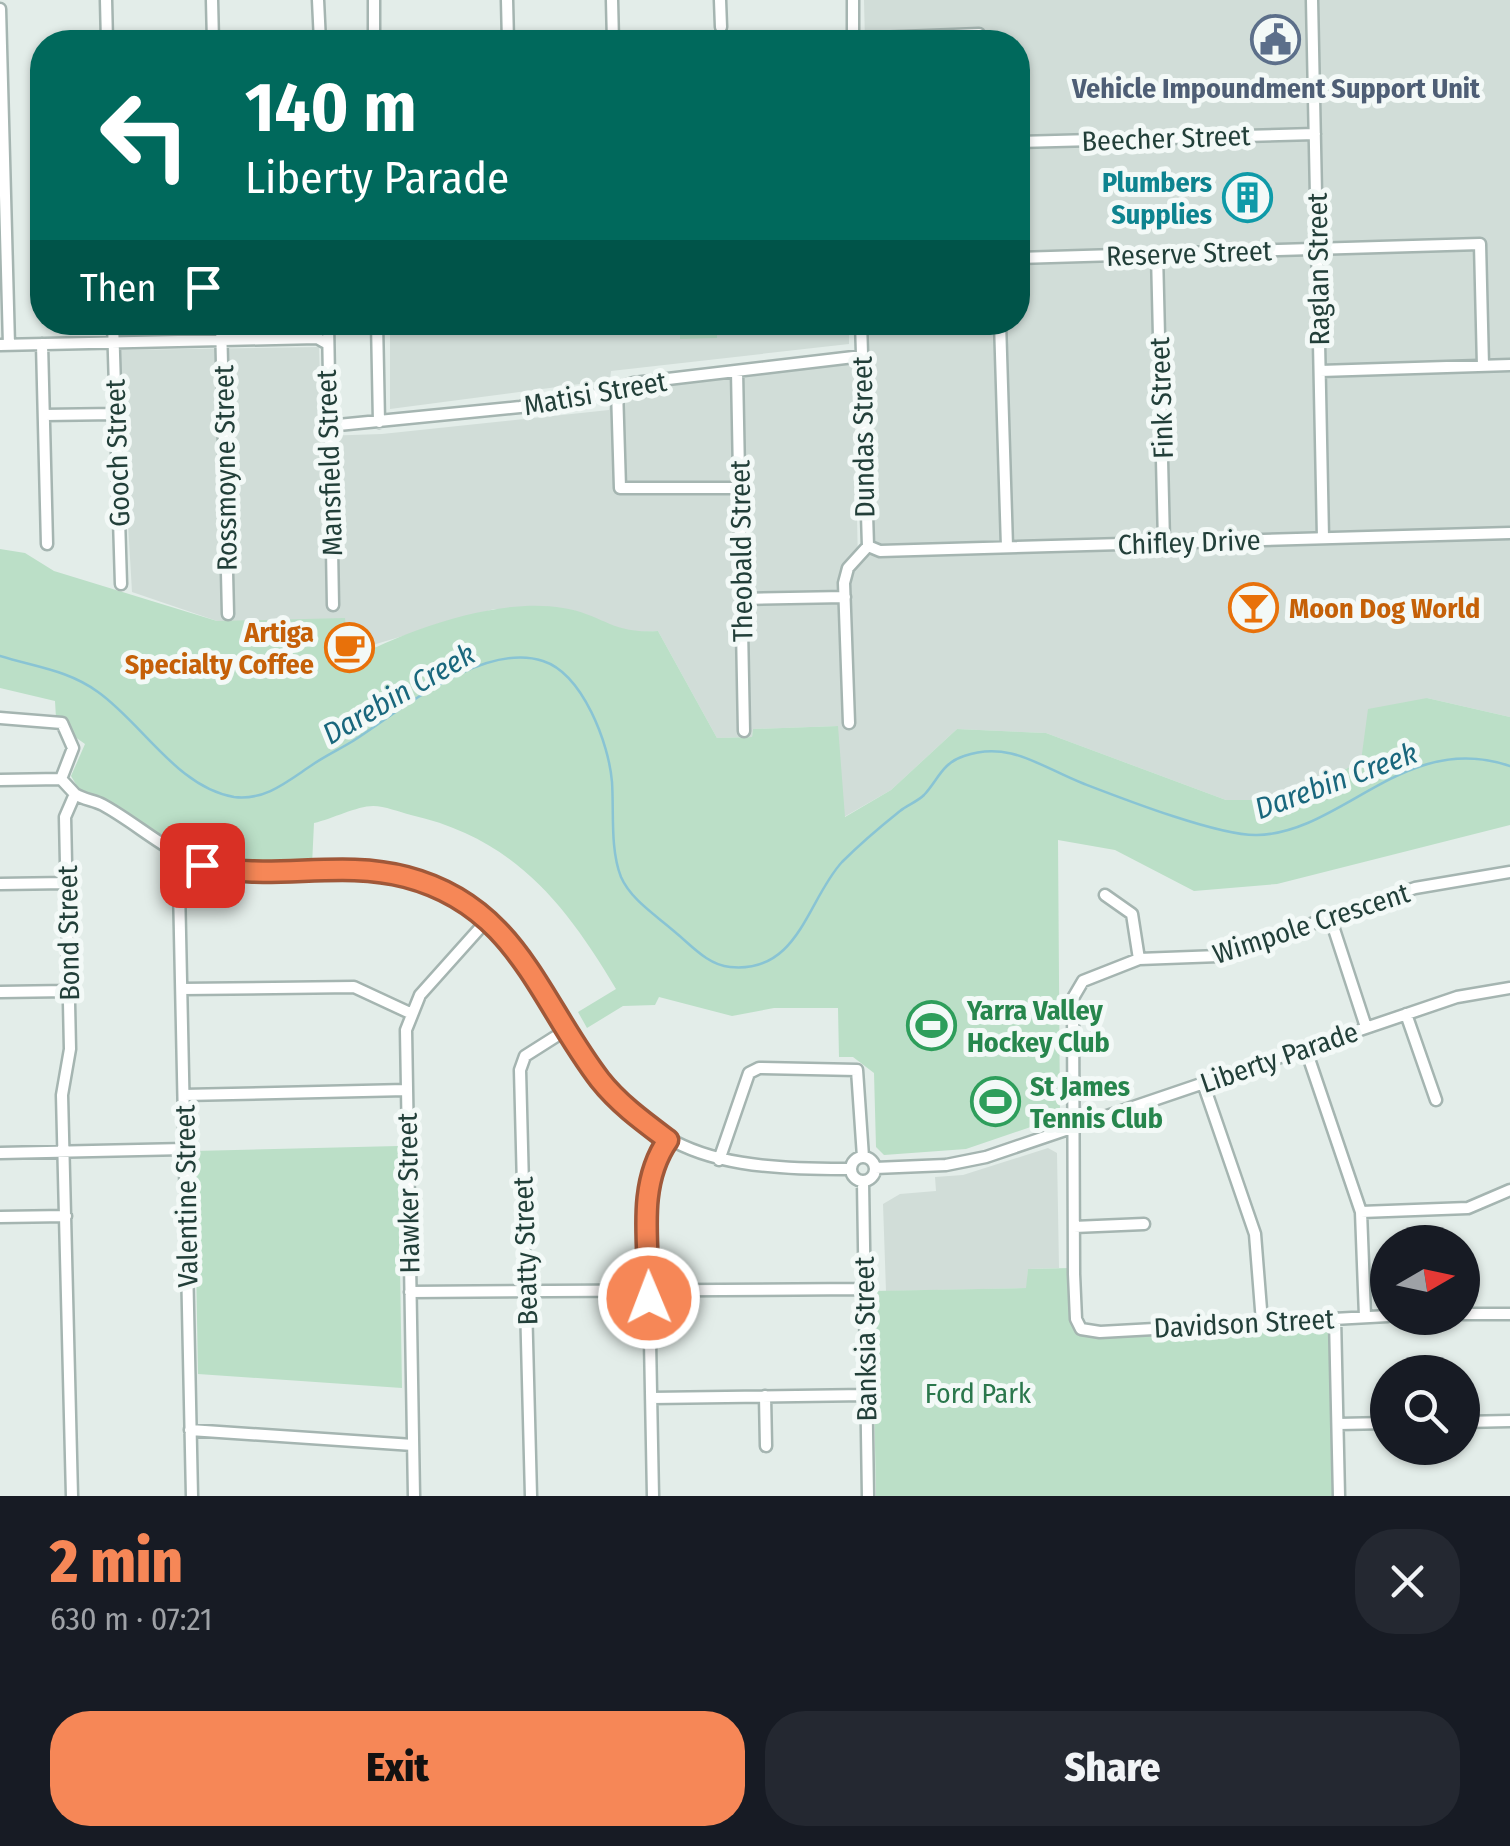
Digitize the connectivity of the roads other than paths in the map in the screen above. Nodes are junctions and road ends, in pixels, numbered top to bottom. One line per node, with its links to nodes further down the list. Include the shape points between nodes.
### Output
1 (106, 0): 12 (street)
2 (212, 0): 13 (street)
3 (318, 0): 14 (street)
4 (374, 0): 15 (street)
5 (507, 0): 16 (street)
6 (612, 0): 17 (street)
7 (720, 0): 11 (street)
8 (852, 0): 18 (street)
9 (1312, 0): 19 (street, Raglan Street)
10 (0, 9): 34 (street)
11 (721, 27)
12 (107, 30)
13 (213, 30)
14 (319, 30)
15 (374, 30)
16 (508, 30)
17 (613, 30)
18 (853, 30)
19 (1315, 134): 20 (street, Beecher Street); 21 (street, Raglan Street)
20 (1030, 142)
21 (1317, 249): 22 (street, Reserve Street); 37 (street, Reserve Street, via 1480,244); 39 (street, Raglan Street)
22 (1157, 254): 23 (street, Reserve Street); 48 (street, Fink Street)
23 (1030, 258)
24 (114, 335): 31 (street, Gooch Street)
25 (221, 335): 30 (street, Rossmoyne Street)
26 (327, 335): 32 (street, Mansfield Street)
27 (378, 335): 43 (street)
28 (861, 335): 35 (street, Dundas Street)
29 (1000, 335): 51 (street)
30 (221, 340): 31 (street); 32 (street); 56 (street, Rossmoyne Street)
31 (114, 342): 33 (street); 41 (street, Gooch Street)
32 (326, 343): 44 (street, Mansfield Street)
33 (42, 344): 34 (street); 42 (street)
34 (4, 345)
35 (862, 356): 38 (street, Matisi Street); 50 (street, Dundas Street)
36 (1510, 365): 37 (street)
37 (1483, 366): 39 (street)
38 (738, 371): 40 (street, Matisi Street); 45 (street, Theobald Street)
39 (1320, 371): 47 (street, Raglan Street)
40 (618, 389): 43 (street, Matisi Street); 45 (street, via 620,488)
41 (116, 414): 42 (street); 52 (street, Gooch Street)
42 (44, 415): 49 (street)
43 (378, 422): 44 (street, Matisi Street)
44 (328, 426): 55 (street, Mansfield Street)
45 (740, 488): 54 (street, Theobald Street)
46 (1510, 532): 47 (street, Chifley Drive)
47 (1323, 538): 48 (street, Chifley Drive)
48 (1164, 542): 51 (street, Chifley Drive)
49 (48, 544)
50 (868, 546): 51 (street, Chifley Drive); 53 (street, Dundas Street, via 848,568)
51 (1006, 547)
52 (120, 584)
53 (845, 596): 54 (street); 58 (street, Dundas Street)
54 (742, 598): 59 (street, Theobald Street)
55 (333, 604)
56 (228, 614)
57 (0, 718): 60 (street, via 62,723 73,748)
58 (849, 723)
59 (744, 731)
60 (61, 779): 61 (street); 62 (street)
61 (0, 780)
62 (75, 794): 63 (street); 65 (street, Bond Street, via 66,817)
63 (191, 861): 68 (street, via 232,872 388,873 439,888); 71 (street, Valentine Street, via 179,876)
64 (1510, 872): 69 (street, Wimpole Crescent, via 1428,885)
65 (67, 883): 66 (street); 73 (street, Bond Street)
66 (0, 884)
67 (1105, 895): 70 (street, via 1132,914)
68 (488, 919): 75 (street); 78 (street, via 527,962)
69 (1330, 920): 70 (street, Wimpole Crescent, via 1220,956); 77 (street)
70 (1138, 959): 84 (street, Wimpole Crescent, via 1084,981 1072,998)
71 (182, 989): 75 (street, via 345,986 375,993); 82 (street, Valentine Street)
72 (1510, 989): 76 (street, Liberty Parade)
73 (68, 991): 74 (street); 87 (street, Bond Street)
74 (0, 992)
75 (410, 1013): 81 (street, Hawker Street)
76 (1406, 1014): 77 (street, Liberty Parade); 83 (street)
77 (1366, 1028): 79 (street, Liberty Parade)
78 (566, 1030): 85 (street, via 614,1096); 101 (street, Beatty Street, via 522,1060)
79 (1305, 1047): 80 (street, Liberty Parade); 95 (street)
80 (1203, 1083): 84 (street, Liberty Parade); 109 (street, via 1254,1234)
81 (406, 1090): 82 (street); 103 (street, Hawker Street)
82 (184, 1095): 86 (street, Valentine Street)
83 (1436, 1100)
84 (1074, 1126): 91 (street, Liberty Parade, via 965,1162); 99 (street, Wimpole Crescent)
85 (668, 1140): 90 (street); 102 (street, via 647,1185)
86 (185, 1149): 87 (street); 118 (street, Valentine Street)
87 (64, 1152): 88 (street); 96 (street, Bond Street)
88 (0, 1153)
89 (863, 1156): 90 (street, via 857,1070 759,1068 749,1074); 91 (street); 92 (street)
90 (719, 1160): 92 (street, via 774,1170)
91 (876, 1168): 93 (street)
92 (850, 1170): 93 (street)
93 (863, 1182): 100 (street, Banksia Street)
94 (1510, 1190): 95 (street, via 1468,1208)
95 (1361, 1212): 106 (street)
96 (66, 1216): 97 (street); 121 (street, Bond Street)
97 (0, 1217)
98 (1144, 1224): 99 (street)
99 (1074, 1227): 110 (street, Wimpole Crescent, via 1077,1323)
100 (864, 1288): 102 (street); 111 (street, Banksia Street)
101 (526, 1290): 102 (street); 103 (street); 124 (street, Beatty Street)
102 (649, 1290): 113 (street)
103 (410, 1292): 119 (street, Hawker Street)
104 (1480, 1314): 105 (street)
105 (1510, 1314)
106 (1365, 1316): 107 (street, Davidson Street); 108 (street, Davidson Street)
107 (1370, 1316)
108 (1335, 1318): 109 (street, Davidson Street); 117 (street)
109 (1262, 1322): 110 (street, Davidson Street)
110 (1100, 1332)
111 (866, 1395): 112 (street); 126 (street, Banksia Street)
112 (765, 1396): 113 (street); 120 (street)
113 (652, 1398): 125 (street)
114 (1510, 1421): 115 (street)
115 (1480, 1422)
116 (1370, 1423): 117 (street)
117 (1338, 1424): 127 (street)
118 (190, 1430): 119 (street); 122 (street, Valentine Street)
119 (413, 1445): 123 (street, Hawker Street)
120 (766, 1446)
121 (72, 1496)
122 (192, 1496)
123 (414, 1496)
124 (531, 1496)
125 (653, 1496)
126 (868, 1496)
127 (1339, 1496)

